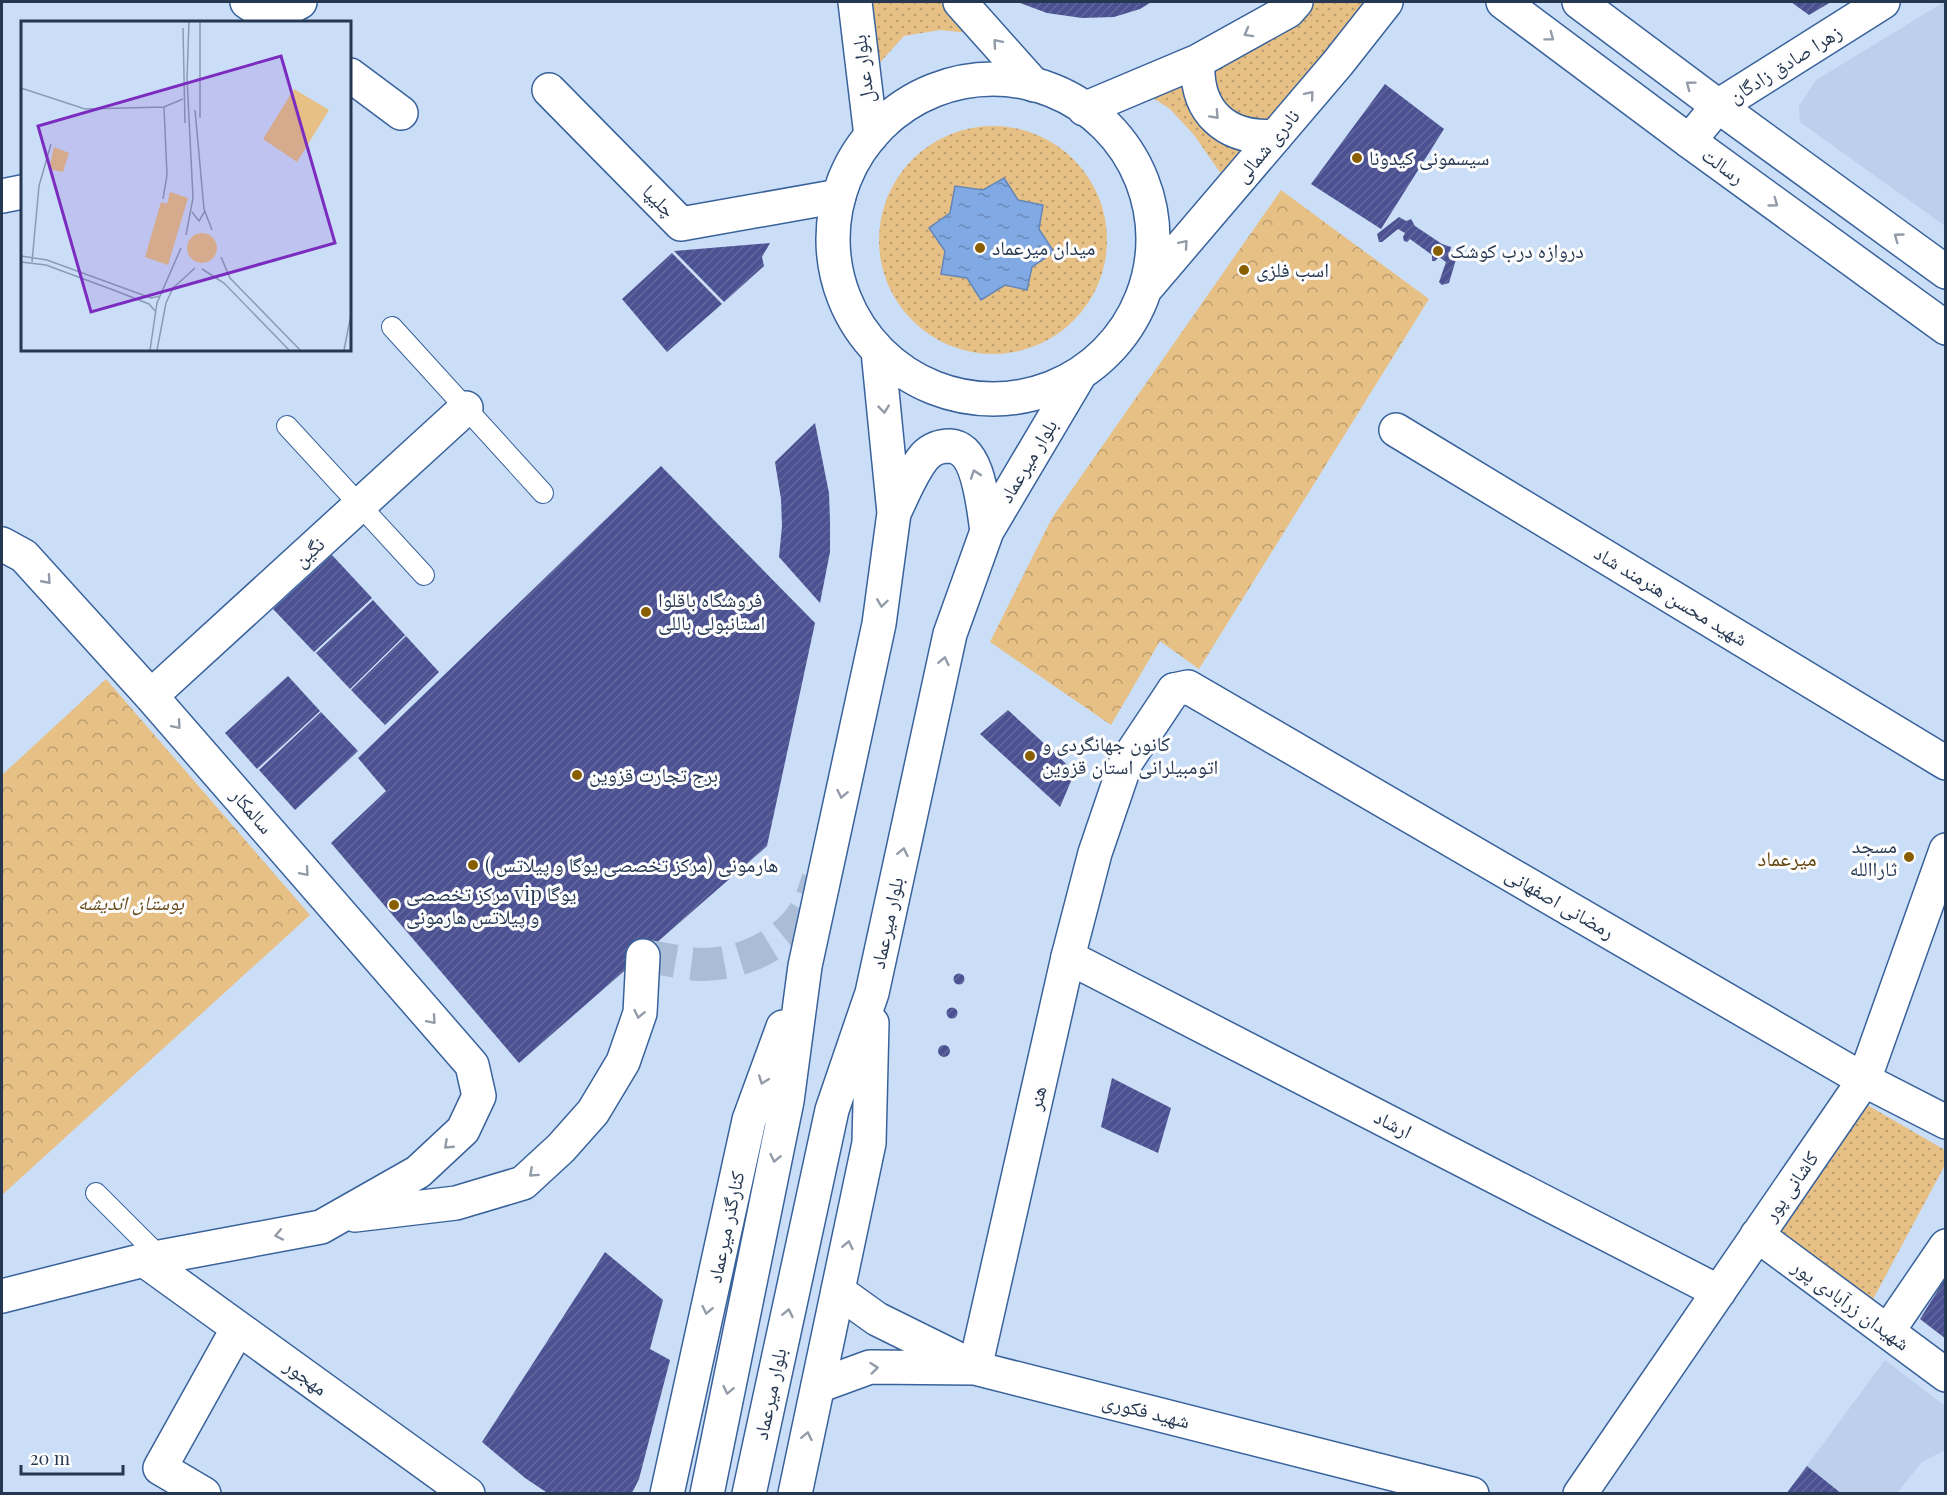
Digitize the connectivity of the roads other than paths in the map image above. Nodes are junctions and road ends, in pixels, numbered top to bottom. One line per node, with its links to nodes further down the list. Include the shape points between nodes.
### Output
1 (300, 2): 9 (street)
2 (855, 2): 17 (street, بلوار عدل)
3 (960, 2): 12 (street, one-way to 3)
4 (1296, 2): 10 (street, one-way to 10, via 1288,11)
5 (1386, 2): 18 (street, نادری شمالی, one-way to 5)
6 (1503, 2): 19 (street, رسالت, one-way to 19)
7 (1579, 2): 14 (street, one-way to 7)
8 (1883, 2): 14 (street, زهرا صادق زادگان)
9 (264, 14)
10 (1198, 62): 15 (street); 18 (street, one-way to 18, via 1200,93 1217,119 1245,135)
11 (351, 76): 16 (street)
12 (1034, 85): 15 (street); 17 (street, via 974,81 945,87 917,98)
13 (549, 90): 22 (street, چلیپا, via 681,224)
14 (1718, 106): 19 (street, زهرا صادق زادگان); 23 (street, one-way to 14)
15 (1084, 109): 24 (street, via 1104,124 1120,144 1145,188 1153,238)
16 (401, 113)
17 (871, 136): 22 (street, via 851,164)
18 (1276, 136): 24 (street, نادری شمالی, one-way to 18)
19 (1689, 141): 26 (street, رسالت, one-way to 26)
20 (21, 192): 21 (street)
21 (2, 196)
22 (839, 196): 27 (street, via 833,223 837,279 860,329)
23 (1946, 272)
24 (1146, 288): 28 (street, via 1120,336)
25 (392, 327): 29 (lane)
26 (1946, 328)
27 (878, 351): 28 (street, via 922,383 975,398 1029,395); 34 (street, one-way to 34)
28 (1080, 374): 35 (street, بلوار میرعماد)
29 (466, 408): 32 (lane); 33 (street, نگین)
30 (287, 426): 33 (lane)
31 (1396, 430): 40 (street, شهید محسن هنرمند شاد)
32 (543, 493)
33 (360, 505): 37 (lane); 39 (street, نگین)
34 (894, 513): 35 (street, one-way to 34, via 978,479 969,457 955,447 939,446 924,457); 44 (street, one-way to 44, via 879,624)
35 (987, 531): 45 (street, بلوار میرعماد, one-way to 35, via 950,634)
36 (2, 544): 39 (street, سالمکار, one-way to 39, via 24,555)
37 (424, 575)
38 (1174, 690): 43 (street, هنر, via 1126,762 1095,853); 46 (street, رمضانی اصفهانی, via 1188,687)
39 (151, 696): 49 (street, سالمکار, one-way to 49, via 472,1065 479,1096 463,1130 418,1172)
40 (1946, 763)
41 (1946, 850): 46 (street, کاشانی پور)
42 (643, 956): 49 (street, one-way to 49, via 640,1014 623,1062 593,1112 523,1183 456,1203)
43 (1068, 957): 54 (street, ارشاد); 58 (street, هنر)
44 (805, 966): 63 (street, کنارگذر میرعماد, one-way to 63, via 749,1120); 64 (street, one-way to 64, via 787,1101)
45 (872, 993): 53 (street, one-way to 45, via 869,1143); 65 (street, بلوار میرعماد, one-way to 45, via 832,1110)
46 (1864, 1080): 47 (street, رمضانی اصفهانی); 50 (street, کاشانی پور)
47 (1946, 1122)
48 (96, 1193): 52 (lane)
49 (340, 1217): 52 (street, one-way to 52, via 321,1227)
50 (1757, 1235): 54 (street, کاشانی پور); 57 (street, شهیدان زرآبادی پور)
51 (1946, 1246): 57 (street)
52 (152, 1259): 55 (street); 56 (street, مهجور)
53 (838, 1291): 58 (street, via 878,1319); 60 (street)
54 (1719, 1292): 68 (street, کاشانی پور)
55 (3, 1293)
56 (238, 1328): 61 (street, via 160,1468); 62 (street, مهجور)
57 (1888, 1331): 59 (street, شهیدان زرآبادی پور)
58 (975, 1368): 60 (street, شهید فکوری, one-way to 58, via 870,1367); 67 (street, شهید فکوری)
59 (1946, 1374)
60 (818, 1386): 66 (street, one-way to 60)
61 (204, 1494)
62 (468, 1494)
63 (667, 1494)
64 (707, 1494)
65 (749, 1494)
66 (795, 1494)
67 (1472, 1494)
68 (1580, 1494)

